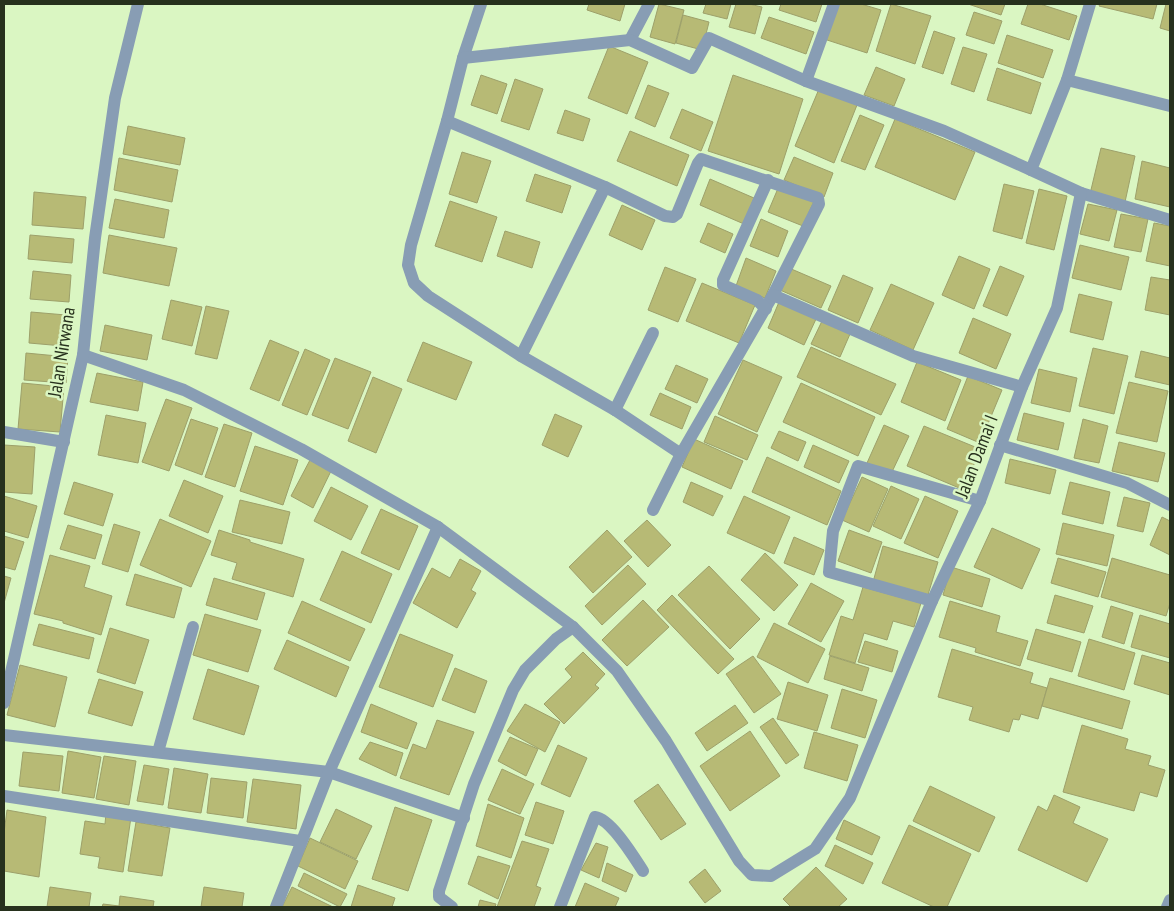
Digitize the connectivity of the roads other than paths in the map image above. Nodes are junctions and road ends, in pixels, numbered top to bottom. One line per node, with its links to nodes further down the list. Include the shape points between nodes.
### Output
1 (138, 4): 20 (street, Jalan Nirwana, via 115,98 95,238)
2 (481, 4): 7 (street)
3 (649, 4): 6 (street)
4 (834, 4): 9 (street)
5 (1090, 4): 8 (street)
6 (630, 40): 7 (street); 9 (street, via 692,68 709,38)
7 (463, 58): 11 (street)
8 (1067, 80): 10 (street); 12 (street)
9 (806, 81): 12 (street, via 944,131)
10 (1170, 106)
11 (447, 121): 14 (street); 21 (street, via 408,265 414,284 428,296)
12 (1031, 170): 15 (street)
13 (768, 180): 14 (street, via 702,158 673,217); 17 (street, via 815,196 820,201); 18 (street, via 723,280 723,285 756,300)
14 (606, 187): 21 (street)
15 (1081, 193): 16 (street); 22 (street, Jalan Damai I, via 1057,308)
16 (1170, 220)
17 (774, 295): 18 (street); 22 (street, via 913,356)
18 (766, 309): 27 (street)
19 (653, 334): 23 (street)
20 (83, 356): 25 (street, Jalan Nirwana); 31 (street, via 184,390 301,449)
21 (521, 356): 23 (street)
22 (1022, 387): 26 (street, Jalan Damai I)
23 (615, 410): 27 (street)
24 (4, 432): 25 (street)
25 (64, 442): 35 (street, Jalan Nirwana)
26 (1000, 445): 28 (street, Jalan Damai I); 29 (street, via 1127,482)
27 (681, 454): 30 (street)
28 (980, 501): 32 (street, Jalan Damai I); 32 (street, via 858,466 833,531 829,572)
29 (1170, 505)
30 (653, 510)
31 (438, 528): 34 (street); 38 (street)
32 (932, 602): 34 (street, Jalan Damai I, via 850,798 815,849 771,876 752,875 739,861 666,742 617,671)
33 (193, 627): 37 (street)
34 (573, 627): 40 (street, via 525,670 513,690 474,784)
35 (4, 703)
36 (4, 735): 37 (street)
37 (158, 752): 38 (street)
38 (329, 772): 40 (street); 41 (street)
39 (4, 796): 41 (street)
40 (464, 818): 45 (street, via 439,891 439,897)
41 (300, 841): 44 (street)
42 (643, 871): 46 (street, via 601,818 595,817)
43 (1170, 900): 47 (street)
44 (276, 907)
45 (452, 907)
46 (560, 907)
47 (1167, 907)

